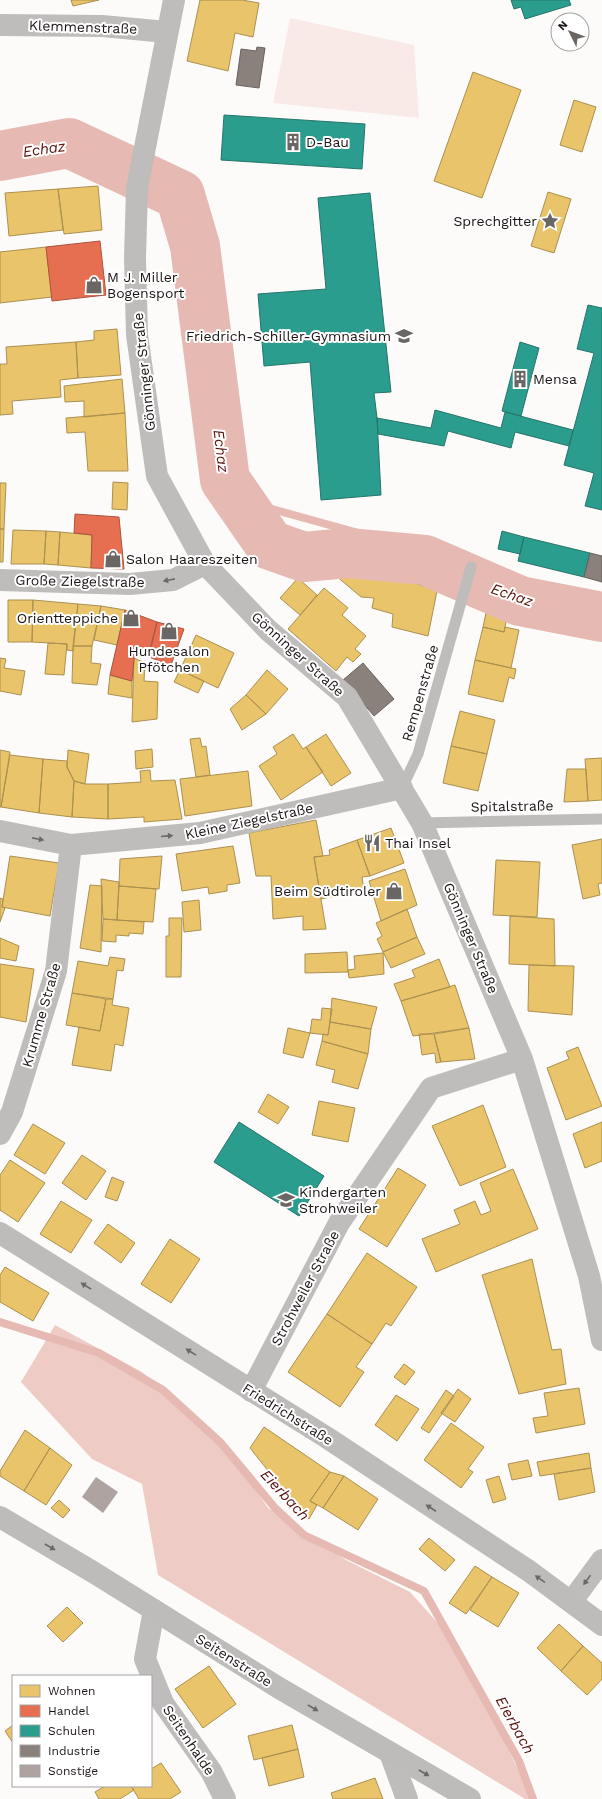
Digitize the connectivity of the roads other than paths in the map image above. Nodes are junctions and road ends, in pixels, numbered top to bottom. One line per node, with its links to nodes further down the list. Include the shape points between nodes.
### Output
1 (174, 0): 3 (street, Gönninger Straße)
2 (0, 25): 3 (street, Klemmenstraße, via 102,26)
3 (167, 32): 4 (street, Gönninger Straße, via 137,188 137,335 157,476)
4 (205, 564): 6 (street, Große Ziegelstraße, one-way to 6, via 173,580 130,584); 7 (street, Gönninger Straße, via 268,630 347,697)
5 (471, 567): 7 (lane, Rempenstraße, via 418,754)
6 (0, 580)
7 (402, 788): 9 (street, Gönninger Straße); 11 (street, Kleine Ziegelstraße, one-way to 7, via 200,833)
8 (602, 819): 9 (lane, Spitalstraße)
9 (422, 823): 12 (street, Gönninger Straße)
10 (0, 832): 11 (street, Kleine Ziegelstraße, one-way to 11)
11 (71, 845): 13 (street, Krumme Straße, via 56,971 12,1112)
12 (522, 1059): 15 (street, Gönninger Straße, via 589,1276); 16 (street, Strohweiler Straße, via 431,1088 339,1223)
13 (0, 1134)
14 (0, 1233): 16 (main road, Friedrichstraße, one-way to 14)
15 (602, 1340)
16 (251, 1391): 19 (main road, Friedrichstraße, one-way to 16, via 326,1437)
17 (6, 1524): 20 (main road, Seitenstraße, one-way to 20, via 93,1572)
18 (602, 1560): 19 (street, one-way to 19)
19 (572, 1601): 21 (main road)
20 (154, 1610): 22 (street, Seitenhalde, via 145,1659); 24 (main road, Seitenstraße, one-way to 24)
21 (602, 1625)
22 (152, 1675)
23 (152, 1676): 25 (street, Seitenhalde, via 163,1702 212,1771)
24 (390, 1753): 26 (street); 27 (main road, Seitenstraße, one-way to 27)
25 (225, 1799)
26 (407, 1799)
27 (470, 1799)

